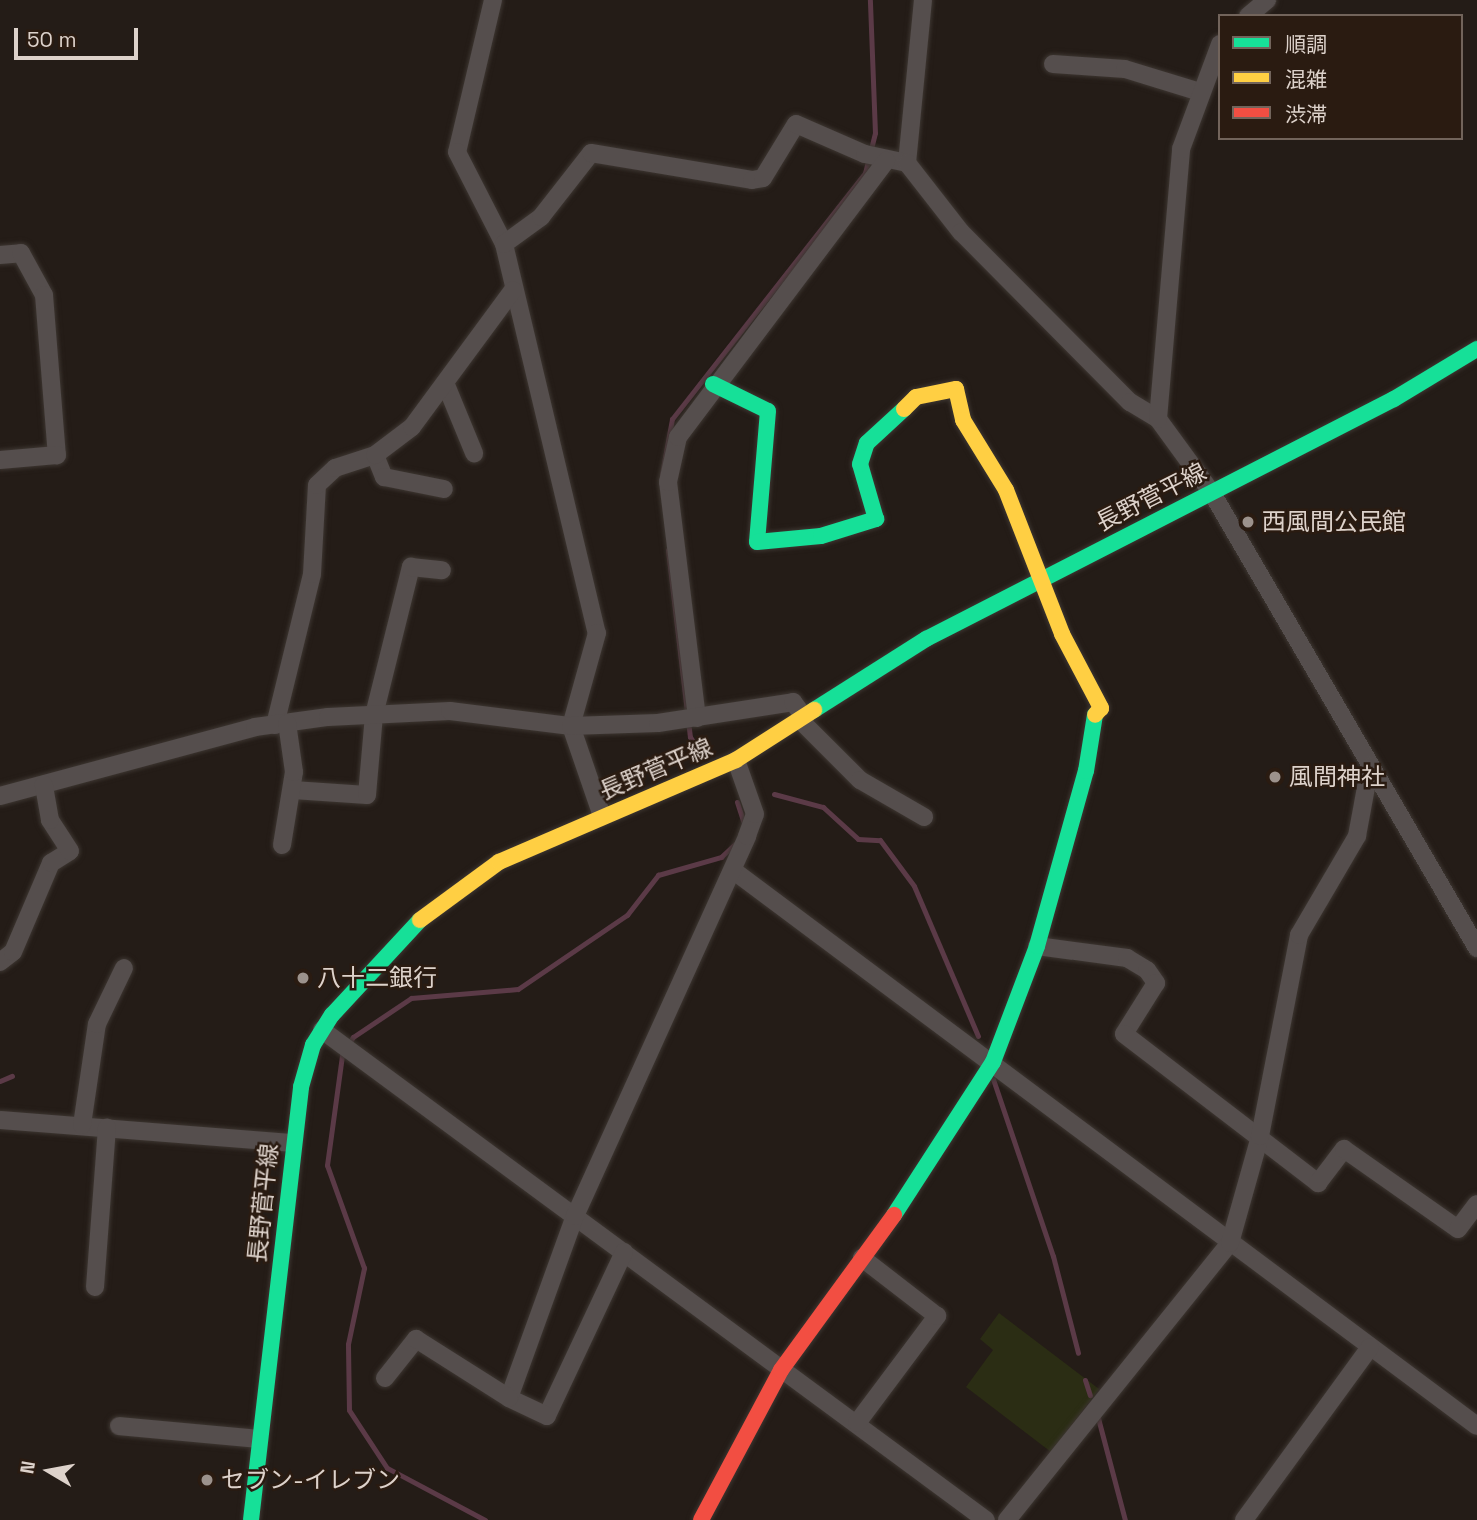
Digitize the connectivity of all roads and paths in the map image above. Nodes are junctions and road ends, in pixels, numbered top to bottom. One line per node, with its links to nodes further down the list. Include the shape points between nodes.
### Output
1 (492, 0): 10 (street, via 457,152)
2 (923, 0): 9 (street)
3 (1267, 0): 4 (street)
4 (1250, 14)
5 (1218, 49): 7 (street)
6 (1053, 64): 7 (street, via 1125,69)
7 (1200, 92): 16 (street, via 1181,149 1172,215)
8 (877, 158): 9 (street); 10 (street, via 796,124 763,178 752,180 591,153 541,217); 14 (street)
9 (907, 163): 16 (street, via 961,232 1130,402)
10 (504, 244): 12 (street)
11 (0, 255): 19 (street, via 21,253 44,295 57,455)
12 (513, 290): 15 (street); 28 (street, via 597,633)
13 (1477, 349): 21 (main road, 長野菅平線)
14 (713, 384): 23 (main road, via 768,411 757,542 821,536 876,519 860,464 867,443 916,397 956,389 964,420 1006,490); 25 (street, via 678,437 668,482)
15 (446, 385): 17 (street); 18 (street, via 412,427)
16 (1158, 419): 21 (street)
17 (474, 453)
18 (375, 454): 20 (street, via 384,477); 27 (street, via 335,468 317,485 312,575)
19 (0, 460)
20 (444, 489)
21 (1212, 493): 23 (main road, 長野菅平線); 30 (street)
22 (442, 570): 24 (street, via 411,567)
23 (1040, 579): 26 (main road, 長野菅平線, via 926,639); 38 (main road, via 1101,708 1089,721 1086,771)
24 (374, 715): 27 (street); 28 (street, via 462,711); 32 (street, via 367,795)
25 (691, 719): 26 (street, via 793,702); 28 (street)
26 (802, 719): 29 (main road, 長野菅平線); 35 (street, via 860,779)
27 (281, 724): 31 (street); 32 (street)
28 (571, 726): 34 (street)
29 (736, 760): 34 (main road, 長野菅平線); 37 (street, via 755,814)
30 (1370, 766): 39 (street); 47 (street, via 1357,836 1299,935)
31 (44, 785): 33 (street); 40 (street, via 50,820 70,851 51,863 13,952)
32 (293, 790): 36 (street)
33 (0, 796)
34 (603, 816): 42 (main road, 長野菅平線, via 461,884 359,978)
35 (924, 817)
36 (282, 845)
37 (734, 871): 43 (street); 50 (street)
38 (1037, 946): 43 (main road); 47 (street, via 1128,958 1147,970 1156,984 1124,1034)
39 (1477, 948)
40 (0, 962)
41 (124, 968): 45 (street, via 96,1024)
42 (321, 1030): 48 (main road, 長野菅平線, via 301,1087); 50 (street, via 347,1044)
43 (993, 1062): 51 (street); 53 (main road)
44 (0, 1120): 45 (street)
45 (82, 1125): 46 (street)
46 (107, 1127): 48 (street); 54 (street)
47 (1260, 1136): 49 (street, via 1318,1183 1343,1149 1458,1229); 51 (street)
48 (291, 1143): 62 (main road, 長野菅平線)
49 (1477, 1205)
50 (575, 1216): 52 (street); 58 (street)
51 (1230, 1243): 55 (street); 66 (street)
52 (624, 1252): 56 (street); 58 (street, via 547,1416)
53 (862, 1258): 56 (main road); 59 (street, via 937,1316)
54 (95, 1287)
55 (1370, 1347): 61 (street); 67 (street)
56 (781, 1370): 59 (street); 64 (main road, via 744,1430)
57 (385, 1378): 58 (street, via 416,1339)
58 (509, 1398)
59 (857, 1423): 65 (street)
60 (119, 1426): 62 (street)
61 (1477, 1426)
62 (258, 1439): 63 (main road, 長野菅平線)
63 (251, 1520)
64 (701, 1520)
65 (986, 1520)
66 (1007, 1520)
67 (1244, 1520)

